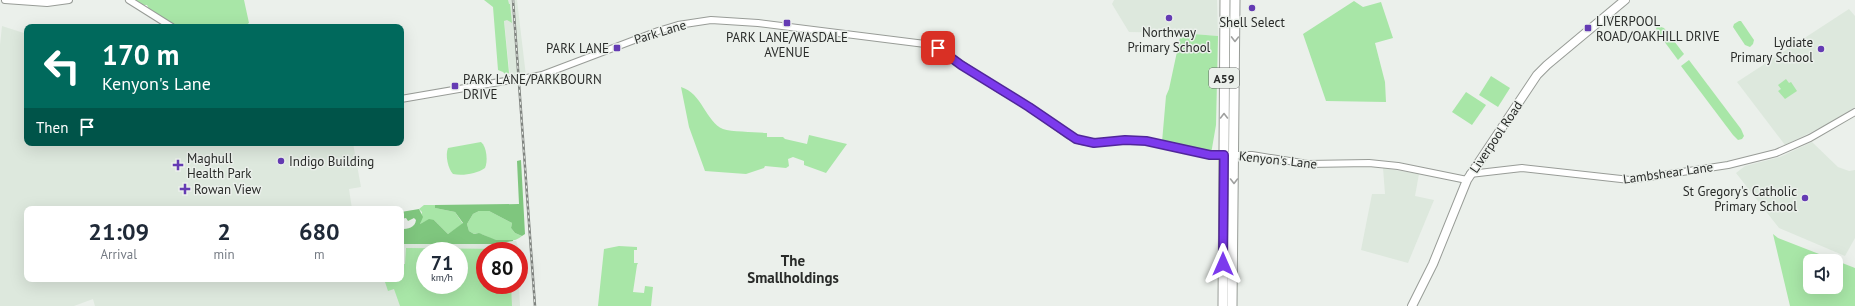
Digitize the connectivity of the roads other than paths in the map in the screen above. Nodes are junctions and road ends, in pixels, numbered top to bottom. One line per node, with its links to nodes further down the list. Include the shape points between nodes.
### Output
1 (5, 0): 7 (street, via 34,3)
2 (69, 0): 7 (street)
3 (129, 0): 8 (street)
4 (1225, 0): 12 (highway, A59, one-way to 4)
5 (1235, 0): 13 (highway, A59, one-way to 13)
6 (1625, 0): 14 (main road, Liverpool Road, via 1542,70)
7 (54, 1)
8 (167, 24)
9 (926, 43): 10 (street, Park Lane, bridge, via 740,21 700,21 658,30 542,75); 12 (street, Kenyon's Lane, via 938,48 1076,139 1094,143 1146,141 1210,155)
10 (404, 98)
11 (1855, 112): 14 (street, Lambshear Lane, via 1810,138 1776,153 1728,165 1630,180 1522,168)
12 (1224, 155): 13 (street, Kenyon's Lane); 15 (highway, A59)
13 (1234, 155): 14 (street, Kenyon's Lane, via 1257,155 1308,164 1369,163); 16 (highway, A59, one-way to 16)
14 (1469, 177): 17 (main road, Liverpool Road, via 1433,264)
15 (1223, 306)
16 (1232, 306)
17 (1412, 306)

